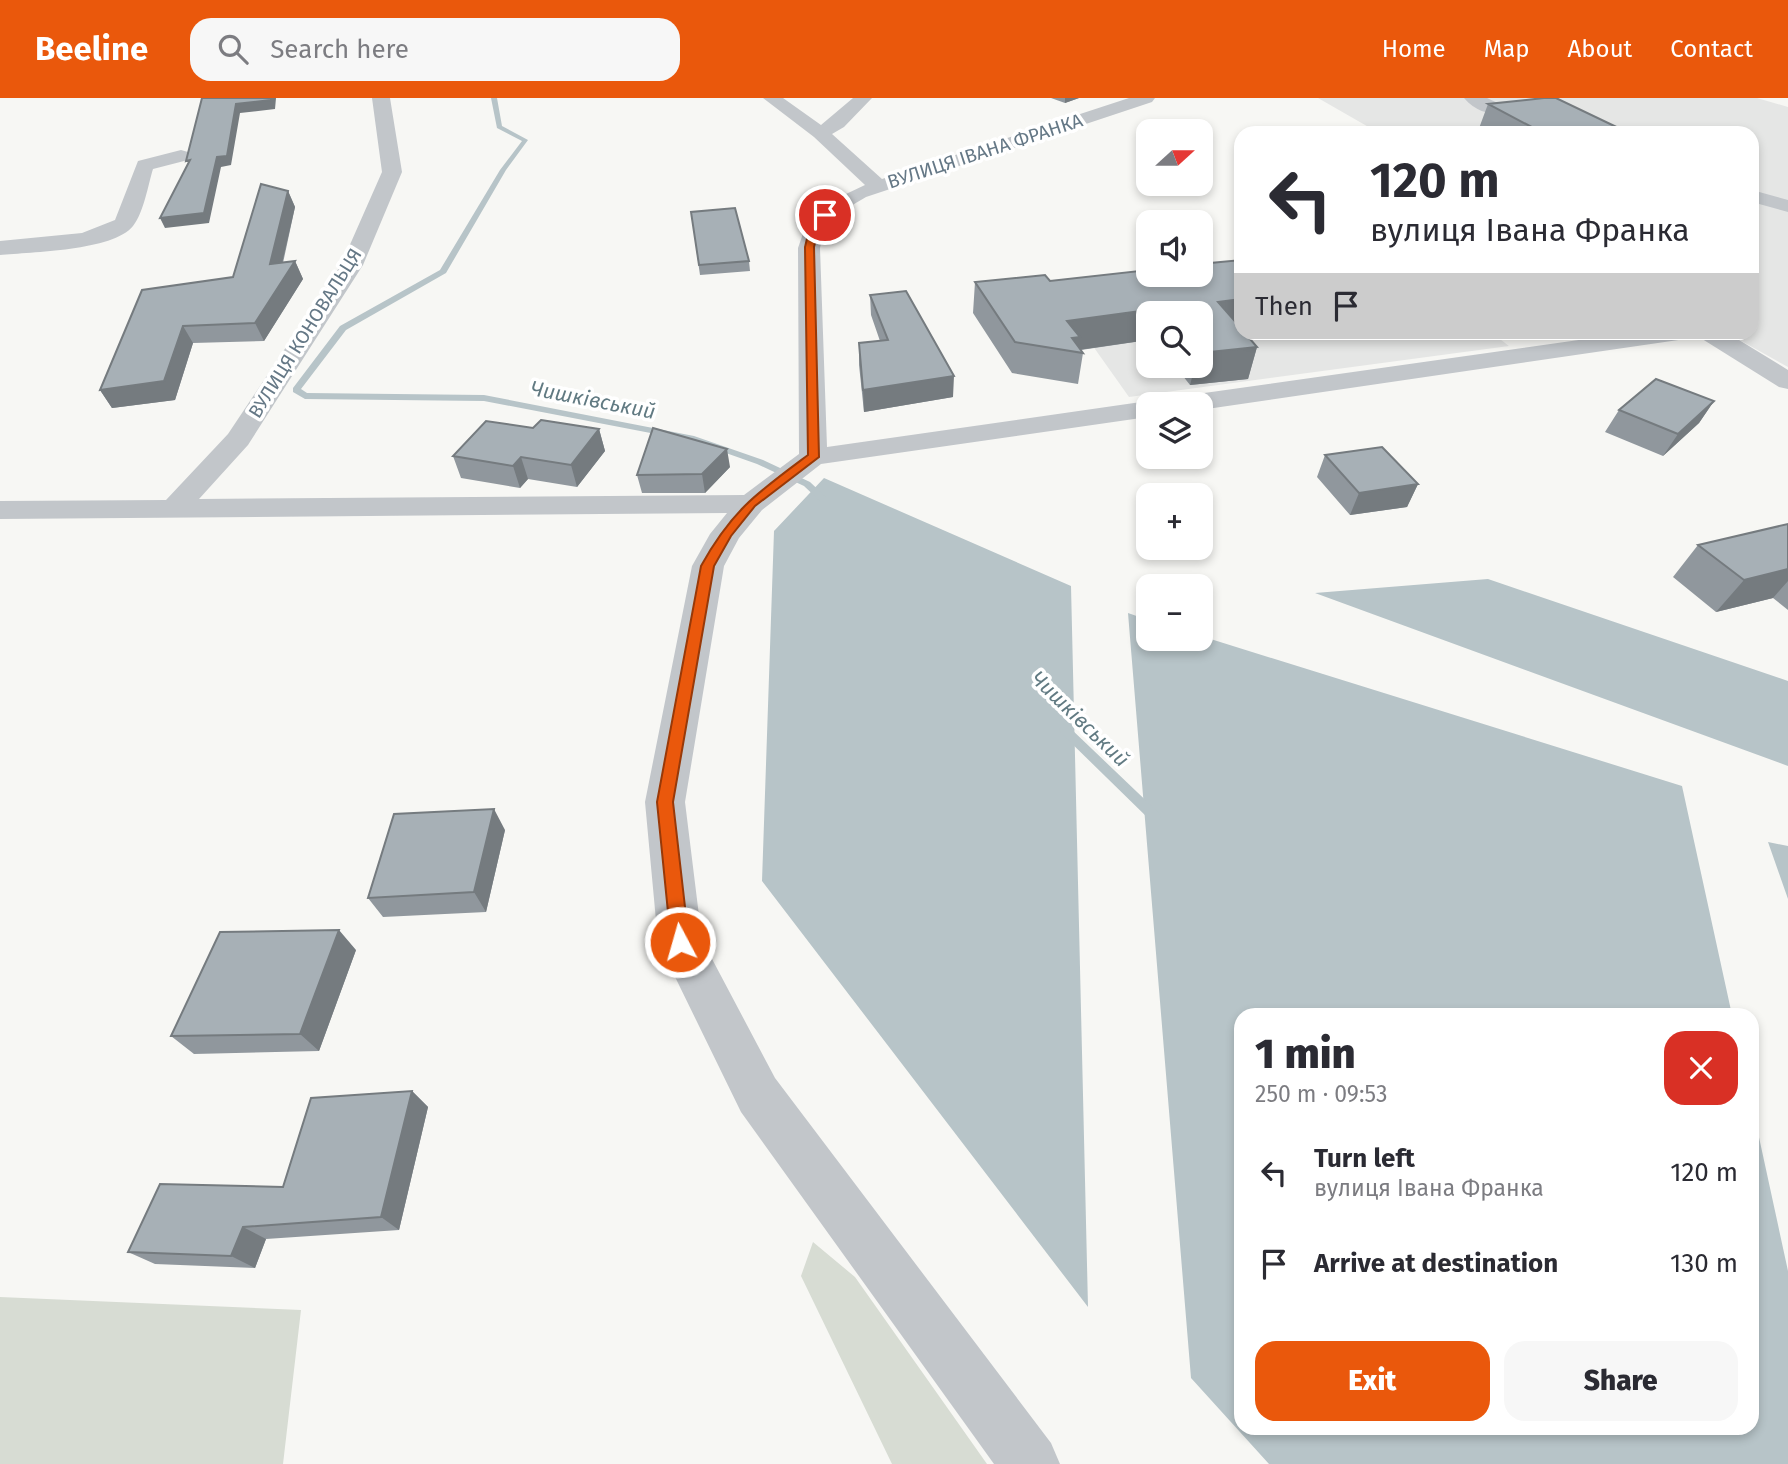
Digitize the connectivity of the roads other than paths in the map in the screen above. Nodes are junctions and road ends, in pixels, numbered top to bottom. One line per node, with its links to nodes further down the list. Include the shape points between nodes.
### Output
1 (381, 98): 19 (street, ВУЛИЦЯ КОНОВАЛЬЦЯ, via 392,172 352,265 237,439)
2 (772, 98): 7 (street)
3 (863, 98): 7 (street, via 838,123)
4 (1146, 98): 9 (street, ВУЛИЦЯ ІВАНА ФРАНКА)
5 (1473, 98): 6 (street, via 1502,111 1548,108)
6 (1585, 126)
7 (820, 133): 9 (street)
8 (181, 156): 12 (street, via 145,165 124,223 117,228)
9 (878, 186): 18 (street, ВУЛИЦЯ ІВАНА ФРАНКА, via 834,207 814,226)
10 (1759, 198): 11 (street)
11 (1788, 206)
12 (0, 248)
13 (1635, 340): 16 (street)
14 (1722, 340): 15 (street)
15 (1788, 381)
16 (1213, 400)
17 (1136, 411): 18 (street)
18 (782, 480): 19 (street); 21 (street, via 725,534 708,566 665,802 680,942 758,1094)
19 (176, 507): 20 (street)
20 (0, 510)
21 (1030, 1464)

